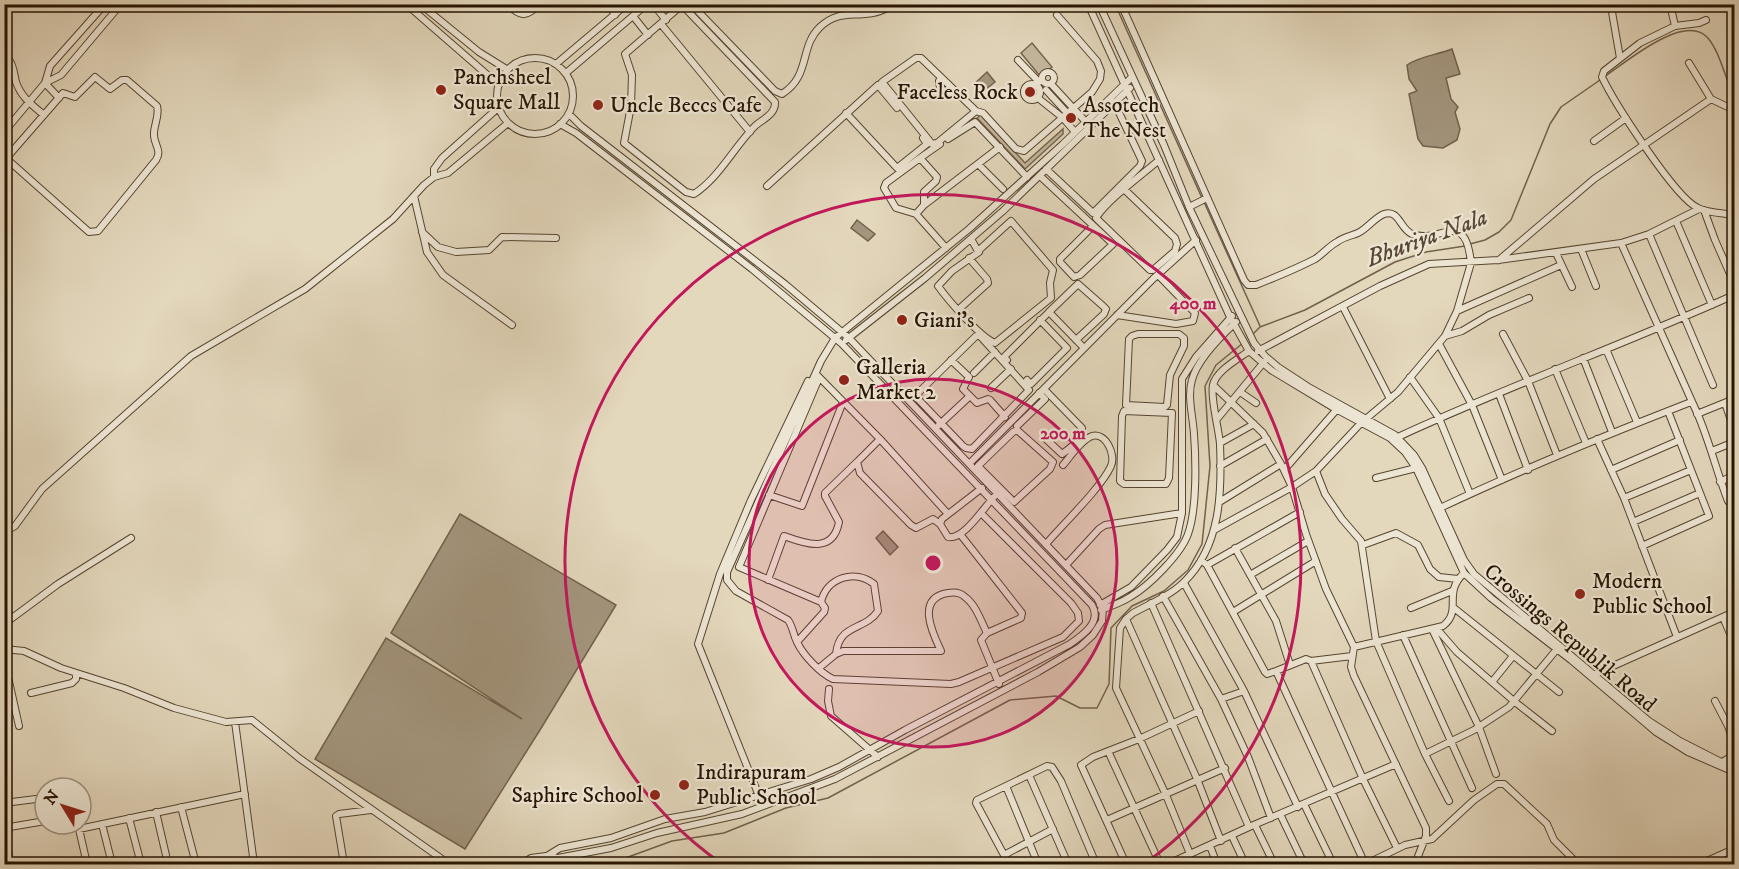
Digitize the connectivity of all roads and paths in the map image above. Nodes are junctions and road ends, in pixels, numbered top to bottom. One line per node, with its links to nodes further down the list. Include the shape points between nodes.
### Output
1 (105, 4): 37 (street, via 50,66)
2 (121, 4): 37 (street, via 61,75)
3 (406, 4): 29 (street)
4 (420, 4): 26 (street)
5 (506, 4): 6 (street, via 527,15)
6 (540, 4)
7 (609, 4): 19 (street)
8 (627, 4): 17 (street)
9 (647, 4): 21 (street)
10 (653, 4): 23 (street)
11 (691, 4): 12 (street, via 782,94 800,76 808,45 821,26 841,15 872,14)
12 (894, 4)
13 (1088, 4): 41 (street, Crossings Republik Road)
14 (1099, 4): 35 (street, Crossings Republik Road)
15 (1121, 4): 80 (street)
16 (1670, 4): 24 (street)
17 (619, 7): 19 (street)
18 (1612, 12): 27 (street)
19 (615, 15): 32 (street)
20 (1058, 15): 48 (street, via 1101,71 1099,84)
21 (633, 16): 25 (street); 34 (street)
22 (1706, 20): 24 (street)
23 (664, 22): 25 (street); 60 (street); 60 (street, via 682,5 772,98 775,108)
24 (1675, 26): 27 (street, via 1647,38)
25 (648, 35): 70 (street, via 625,54 632,86 624,143)
26 (479, 52): 29 (street); 33 (street)
27 (1620, 58): 55 (street, via 1602,77)
28 (4, 59): 46 (street, via 11,61 17,84)
29 (471, 60): 39 (street)
30 (1018, 60): 36 (street)
31 (1689, 63): 44 (street)
32 (556, 64): 33 (street, via 531,57 514,63); 34 (street)
33 (508, 70): 39 (street)
34 (566, 74): 52 (street, via 573,91)
35 (1132, 77): 38 (street, Crossings Republik Road); 41 (street)
36 (1039, 82): 40 (street); 40 (street, via 1049,72 1054,77); 43 (street); 43 (street, via 1024,92 1028,99)
37 (45, 83): 42 (street); 46 (street)
38 (1135, 84): 41 (street); 83 (street, Crossings Republik Road)
39 (499, 85): 47 (street)
40 (1048, 87): 48 (street); 54 (street)
41 (1126, 87): 45 (street); 56 (street); 67 (street, Crossings Republik Road)
42 (59, 98): 53 (street); 53 (street, via 64,92 79,95 95,77 110,89 124,79 157,106 154,134 159,156 98,231 89,232 8,160)
43 (1038, 98): 54 (street)
44 (1711, 99): 49 (street); 64 (street)
45 (1114, 102): 62 (street); 69 (street, via 1142,160 1140,166 1093,213)
46 (29, 103): 53 (street); 59 (street)
47 (498, 108): 57 (street); 72 (street, via 442,158)
48 (1074, 109): 54 (street); 56 (street)
49 (1734, 110)
50 (976, 111): 50 (street, via 932,144 882,82 918,57); 54 (street, via 983,113 1021,151)
51 (846, 113): 51 (street, via 878,85 927,144 897,168); 75 (street)
52 (569, 114): 58 (street); 74 (street)
53 (44, 115)
54 (1065, 116): 61 (street)
55 (1626, 118): 63 (street); 64 (street)
56 (1086, 122): 61 (street)
57 (508, 123): 58 (street, via 534,134); 72 (street, via 448,173)
58 (560, 124): 81 (street)
59 (4, 132)
60 (750, 132): 70 (street, via 694,194)
61 (1075, 132): 62 (street)
62 (1071, 140): 69 (street); 73 (street)
63 (1594, 141)
64 (1644, 144): 84 (street, via 1677,190); 100 (street, via 1594,179)
65 (1000, 147): 66 (street, via 975,122); 68 (street); 73 (street)
66 (920, 158): 82 (street, via 937,177 924,192); 85 (street, via 884,188 896,208)
67 (1159, 160): 77 (street); 93 (street, Crossings Republik Road)
68 (978, 164): 76 (street); 82 (street)
69 (1046, 170): 71 (street)
70 (665, 175): 74 (street)
71 (1040, 176): 88 (street); 92 (street)
72 (434, 177): 78 (street)
73 (1027, 177): 95 (street)
74 (658, 184): 79 (street)
75 (767, 186)
76 (1003, 189)
77 (1125, 190): 77 (street, via 1175,238 1175,251 1153,270 1096,218)
78 (414, 196): 89 (street); 229 (street, via 393,219 305,289 191,356 42,489 15,526)
79 (673, 196): 81 (street); 124 (street)
80 (1205, 199): 83 (street); 101 (street, via 1244,280 1251,286 1316,258 1337,241 1362,231 1388,213 1395,215 1410,233 1455,230 1462,234)
81 (666, 203): 126 (street)
82 (924, 205): 85 (street)
83 (1192, 205): 117 (street, Crossings Republik Road)
84 (1701, 209): 86 (street); 87 (street); 106 (street)
85 (916, 214): 95 (street)
86 (1734, 215)
87 (1676, 222): 90 (street); 111 (street)
88 (1093, 226): 88 (street, via 1060,259 1074,277 1113,244)
89 (422, 231): 91 (street, via 438,247 456,252 489,250 502,237); 121 (street, via 428,252 443,275)
90 (1649, 234): 94 (street); 118 (street)
91 (556, 238)
92 (971, 239): 97 (street); 105 (street)
93 (1196, 240): 104 (street); 119 (street, Crossings Republik Road)
94 (1621, 243): 96 (street); 123 (street)
95 (946, 248): 103 (street)
96 (1581, 249): 98 (street); 107 (street)
97 (978, 251): 99 (street); 113 (street, via 1011,221 1052,267 1051,298 995,343)
98 (1556, 253): 100 (street); 102 (street)
99 (969, 258): 113 (street, via 988,281); 113 (street, via 938,286)
100 (1498, 260): 101 (street)
101 (1472, 263): 112 (street, via 1429,264); 114 (street)
102 (1561, 265): 108 (street); 114 (street)
103 (917, 271): 105 (street); 124 (street)
104 (1158, 275): 116 (street); 116 (street, via 1195,313 1193,321 1176,324)
105 (925, 278): 128 (street)
106 (1734, 280)
107 (1596, 286)
108 (1572, 287)
109 (1734, 295): 111 (street)
110 (1529, 298): 127 (street)
111 (1712, 305): 118 (street)
112 (1343, 307): 135 (street); 158 (street)
113 (958, 310)
114 (1456, 311): 127 (street)
115 (1049, 312): 120 (street); 129 (street); 129 (street, via 1078,284 1106,309)
116 (1117, 315): 133 (street)
117 (1239, 315): 119 (street); 122 (street, Crossings Republik Road)
118 (1685, 316): 123 (street); 151 (street)
119 (1230, 317): 122 (street, Crossings Republik Road); 148 (street)
120 (1040, 320): 132 (street); 132 (street, via 1004,357 1031,384)
121 (512, 326)
122 (1239, 327): 135 (street); 136 (street, Crossings Republik Road); 251 (street, via 1210,350 1191,381 1194,487 1184,544 1138,592)
123 (1658, 329): 134 (street); 162 (street)
124 (842, 332): 126 (street); 128 (street)
125 (1503, 334): 149 (street)
126 (832, 336): 130 (street); 145 (street); 320 (street, via 751,500 720,574 698,644)
127 (1445, 336): 131 (street)
128 (849, 338): 130 (street); 176 (street)
129 (1076, 340): 133 (street)
130 (842, 344): 211 (street)
131 (1439, 344): 147 (street); 165 (street)
132 (1067, 348): 138 (street)
133 (1084, 348): 138 (street)
134 (1606, 349): 139 (street); 174 (street)
135 (1260, 350): 136 (street); 141 (street)
136 (1250, 351): 141 (street, Crossings Republik Road); 150 (street, via 1220,374)
137 (995, 352): 140 (street, via 976,336); 142 (street); 144 (street)
138 (1076, 357): 153 (street)
139 (1583, 358): 143 (street); 182 (street)
140 (951, 360): 156 (street, via 969,376 963,388); 176 (street, via 917,395 918,402)
141 (1264, 361): 154 (street); 166 (street, Crossings Republik Road)
142 (1011, 369): 152 (street); 168 (street, via 1029,390)
143 (1556, 369): 149 (street); 192 (street)
144 (974, 374)
145 (818, 375): 160 (street); 216 (street); 265 (street, via 727,572 730,586 788,620)
146 (1170, 375): 146 (street, via 1184,346 1182,335 1129,339 1126,405 1165,407); 148 (street)
147 (1410, 378): 158 (street); 170 (street)
148 (1182, 379): 181 (street)
149 (1528, 381): 155 (street); 194 (street)
150 (1213, 385): 161 (street); 171 (street)
151 (1713, 386)
152 (991, 388)
153 (1042, 391): 157 (street); 172 (street)
154 (1240, 392): 161 (street); 164 (street)
155 (1498, 394): 165 (street); 203 (street)
156 (970, 396): 168 (street, via 977,403 988,399); 176 (street)
157 (1047, 397): 177 (street); 185 (street, via 1083,432 1062,454)
158 (1390, 399): 173 (street)
159 (1734, 399): 163 (street)
160 (843, 402): 188 (street); 216 (street, via 802,506)
161 (1231, 402): 171 (street); 175 (street)
162 (1691, 402): 167 (street); 169 (street)
163 (1725, 403): 169 (street); 178 (street)
164 (1256, 404)
165 (1472, 405): 170 (street); 209 (street)
166 (1338, 407): 173 (street, Crossings Republik Road); 201 (street)
167 (1668, 411): 174 (street); 189 (street)
168 (1006, 413): 172 (street); 176 (street, via 972,449)
169 (1697, 414): 193 (street)
170 (1439, 418): 184 (street); 215 (street)
171 (1216, 419): 191 (street)
172 (1012, 421): 179 (street)
173 (1364, 421): 184 (street); 202 (street, Crossings Republik Road, via 1397,444); 205 (street)
174 (1637, 422): 182 (street)
175 (1254, 424): 186 (street); 191 (street)
176 (939, 426): 198 (street)
177 (1017, 426)
178 (1734, 429)
179 (1003, 430): 183 (street); 198 (street)
180 (1171, 430): 181 (street); 195 (street); 195 (street, via 1172,413 1123,411 1120,481 1166,484)
181 (1182, 431): 196 (street)
182 (1612, 432): 187 (street)
183 (1009, 436): 213 (street, via 978,466); 213 (street, via 1020,432 1053,462 1018,500 1014,502)
184 (1398, 437): 221 (street, via 1422,468)
185 (1046, 439)
186 (1267, 439): 200 (street); 201 (street)
187 (1597, 439): 192 (street); 206 (street)
188 (880, 440): 197 (street); 225 (street)
189 (1680, 440): 204 (street); 206 (street)
190 (1734, 442): 193 (street)
191 (1220, 443): 200 (street)
192 (1586, 443): 194 (street)
193 (1712, 451): 210 (street)
194 (1557, 455): 203 (street)
195 (1170, 457): 196 (street)
196 (1183, 458): 224 (street)
197 (857, 462): 227 (street, via 860,473 911,525 916,528 933,519); 244 (street, via 825,493 839,522 834,535 811,546 784,536)
198 (970, 463): 213 (street)
199 (1063, 465): 233 (street, via 1091,436 1103,440 1112,452 1113,460 1102,480)
200 (1220, 466): 219 (street)
201 (1282, 467): 212 (street); 219 (street)
202 (1416, 468): 208 (street); 241 (street, Crossings Republik Road)
203 (1528, 470): 209 (street)
204 (1690, 470): 214 (street); 217 (street)
205 (1316, 471): 212 (street); 234 (street, via 1325,494)
206 (1611, 471): 217 (street)
207 (1734, 475): 210 (street)
208 (1376, 478)
209 (1502, 480): 215 (street)
210 (1720, 482): 220 (street)
211 (982, 488): 218 (street); 225 (street)
212 (1292, 488): 222 (street); 228 (street)
213 (1000, 492): 218 (street); 233 (street)
214 (1700, 493): 226 (street); 235 (street, via 1708,517)
215 (1470, 494): 221 (street)
216 (770, 495): 244 (street, via 739,567)
217 (1624, 498): 226 (street)
218 (992, 499): 223 (street); 254 (street)
219 (1221, 501): 228 (street)
220 (1728, 501)
221 (1440, 508): 281 (street, via 1474,574)
222 (1300, 512): 232 (street); 236 (street)
223 (981, 513): 230 (street); 276 (street, via 1071,603 1079,616 1064,637)
224 (1182, 513): 239 (street, via 1105,525); 251 (street, via 1177,537 1167,550 1131,587)
225 (948, 514): 227 (street)
226 (1633, 522): 235 (street)
227 (940, 524): 230 (street, via 948,537)
228 (1214, 530): 237 (street)
229 (4, 532)
230 (960, 534): 261 (street, via 1022,613 1016,621)
231 (132, 538): 259 (street, via 58,584)
232 (1308, 541): 238 (street); 242 (street)
233 (1046, 544): 239 (street)
234 (1363, 545): 243 (street, via 1396,533 1418,545 1430,569 1439,577); 264 (street)
235 (1642, 546): 263 (street)
236 (1235, 548): 240 (street); 242 (street)
237 (1201, 560): 240 (street); 245 (street)
238 (1316, 561): 247 (street); 267 (street)
239 (1066, 565): 251 (street)
240 (1207, 565): 255 (street)
241 (1464, 573): 243 (street); 269 (street, Crossings Republik Road)
242 (1250, 574): 247 (street)
243 (1458, 579): 246 (street)
244 (768, 580): 249 (street)
245 (1184, 582): 248 (street); 286 (street)
246 (1452, 591): 252 (street); 253 (street)
247 (1261, 595): 255 (street); 275 (street, via 1276,621)
248 (1163, 596): 250 (street); 289 (street)
249 (821, 602): 265 (street, via 824,612); 270 (street, via 827,591 845,576 861,577 875,588 878,611 868,622 846,633)
250 (1151, 603): 258 (street); 292 (street)
251 (1102, 607): 254 (street); 285 (street, via 1102,621 1080,647)
252 (1411, 608)
253 (1454, 608): 260 (street, via 1448,622); 272 (street)
254 (1095, 611): 282 (street, via 1094,621 1085,633)
255 (1233, 612): 278 (street, via 1264,672)
256 (1734, 612): 257 (street)
257 (1723, 617): 263 (street); 266 (street)
258 (1126, 619): 294 (street); 299 (street, via 1120,628 1116,688)
259 (4, 624)
260 (1434, 629): 262 (street); 283 (street); 297 (street)
261 (987, 633): 270 (street, via 968,599 957,592 934,600 931,606 928,622 941,651 850,650); 276 (street, via 981,644)
262 (1403, 635): 264 (street); 301 (street)
263 (1677, 638): 281 (street)
264 (1376, 641): 267 (street); 304 (street)
265 (797, 642): 277 (street)
266 (1734, 643)
267 (1354, 647): 271 (street)
268 (4, 649): 279 (street, via 24,651)
269 (1557, 649): 280 (street); 281 (street, Crossings Republik Road)
270 (836, 654): 277 (street)
271 (1352, 656): 274 (street); 308 (street, via 1354,676)
272 (1513, 656): 280 (street); 283 (street)
273 (4, 659): 296 (street)
274 (1311, 661): 275 (street); 315 (street)
275 (1290, 665): 278 (street)
276 (991, 667): 277 (street, via 951,684 839,680 826,676); 282 (street)
277 (819, 668)
278 (1276, 671): 318 (street)
279 (76, 673): 288 (street, via 72,683); 293 (street, via 174,708)
280 (1537, 675): 287 (street); 291 (street)
281 (1592, 676): 307 (street, via 1665,732); 311 (street, Crossings Republik Road, via 1656,732 1688,752)
282 (999, 682): 285 (street); 302 (street)
283 (1492, 682): 291 (street)
284 (829, 689): 302 (street, via 831,716)
285 (1003, 690): 306 (street)
286 (1244, 691): 289 (street); 325 (street)
287 (1559, 692)
288 (31, 693)
289 (1221, 699): 332 (street)
290 (1715, 701): 295 (street)
291 (1515, 702): 297 (street); 298 (street)
292 (1199, 711): 294 (street); 309 (street)
293 (235, 722): 319 (street); 327 (street, via 252,720)
294 (1172, 723): 299 (street); 314 (street)
295 (1731, 724): 300 (street)
296 (19, 726)
297 (1479, 728): 301 (street); 312 (street)
298 (1552, 731)
299 (1139, 739): 303 (street); 321 (street)
300 (1734, 742)
301 (1452, 743): 304 (street); 317 (street)
302 (870, 750): 306 (street); 320 (street, via 812,779)
303 (1108, 751): 328 (street); 333 (street, via 1081,765)
304 (1425, 754): 323 (street)
305 (1734, 755): 307 (street)
306 (878, 757): 349 (street, via 835,779 742,814 592,852 558,858)
307 (1722, 762): 310 (street)
308 (1396, 764): 315 (street); 341 (street, via 1426,828)
309 (1225, 768): 314 (street); 337 (street)
310 (1734, 768)
311 (1734, 772)
312 (1496, 774)
313 (1029, 775): 316 (street); 338 (street); 365 (street, via 1052,767)
314 (1197, 779): 321 (street); 340 (street)
315 (1363, 779): 318 (street); 344 (street)
316 (1006, 786): 342 (street); 347 (street, via 976,802)
317 (1472, 788)
318 (1333, 791): 325 (street); 375 (street)
319 (245, 794): 326 (street); 357 (street)
320 (759, 795): 349 (street, via 705,812 665,819 611,838 560,848)
321 (1166, 795): 328 (street); 348 (street)
322 (33, 799): 324 (street)
323 (1449, 801)
324 (4, 803)
325 (1301, 806): 330 (street); 374 (street)
326 (181, 807): 329 (street); 356 (street)
327 (372, 809): 360 (street, via 336,816); 361 (street)
328 (1134, 809): 333 (street); 367 (street)
329 (156, 812): 331 (street); 355 (street)
330 (1280, 814): 332 (street); 373 (street)
331 (129, 818): 335 (street); 354 (street)
332 (1271, 818): 337 (street)
333 (1107, 820): 366 (street)
334 (33, 822): 336 (street)
335 (102, 824): 352 (street, via 79,829); 353 (street)
336 (5, 826): 345 (street)
337 (1252, 826): 339 (street); 372 (street)
338 (1053, 829): 342 (street); 364 (street)
339 (1232, 836): 340 (street); 371 (street)
340 (1221, 841): 343 (street)
341 (1424, 841): 344 (street); 376 (street); 377 (street, via 1432,839 1474,800 1497,784 1504,784 1547,824 1554,840)
342 (1029, 842): 347 (street); 363 (street)
343 (1210, 846): 348 (street); 370 (street)
344 (1397, 848): 375 (street)
345 (7, 849): 351 (street)
346 (1734, 849): 378 (street)
347 (1004, 855): 362 (street)
348 (1187, 855): 368 (street); 369 (street)
349 (546, 856): 350 (street)
350 (524, 863)
351 (10, 864)
352 (87, 864)
353 (112, 864)
354 (141, 864)
355 (168, 864)
356 (196, 864)
357 (254, 864)
358 (315, 864): 359 (street)
359 (325, 864)
360 (344, 864)
361 (449, 864)
362 (1009, 864)
363 (1038, 864)
364 (1068, 864)
365 (1095, 864)
366 (1126, 864)
367 (1160, 864)
368 (1168, 864)
369 (1188, 864)
370 (1217, 864)
371 (1245, 864)
372 (1274, 864)
373 (1304, 864)
374 (1333, 864)
375 (1365, 864)
376 (1415, 864)
377 (1578, 864)
378 (1700, 864)

